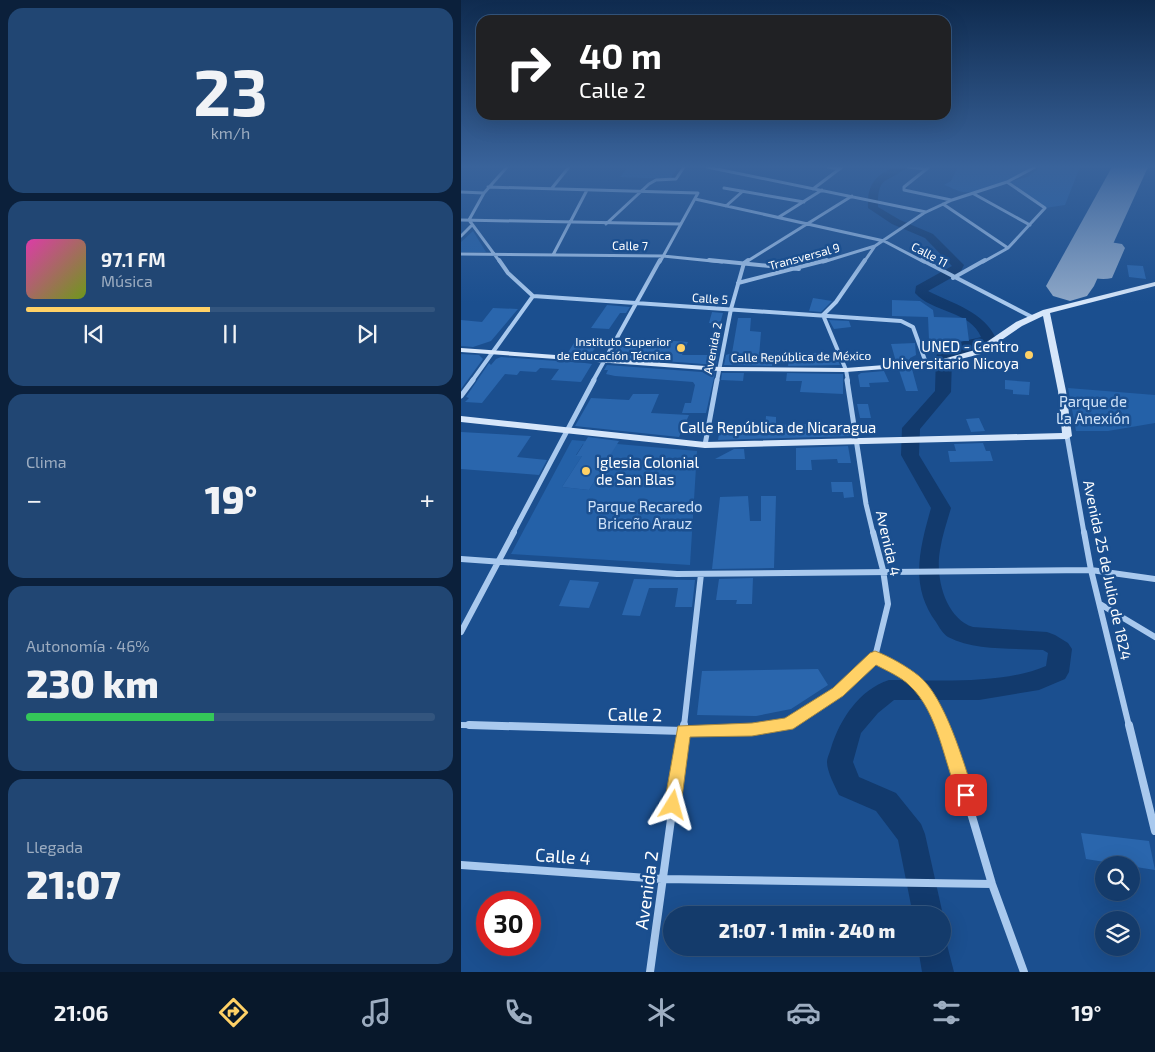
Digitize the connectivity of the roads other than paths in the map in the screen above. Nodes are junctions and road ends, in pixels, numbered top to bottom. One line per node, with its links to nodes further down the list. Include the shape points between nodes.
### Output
1 (473, 212): 14 (street)
2 (576, 212): 15 (street)
3 (618, 212): 16 (street)
4 (687, 212): 17 (street)
5 (757, 212): 12 (street, Calle 11)
6 (786, 212): 12 (street)
7 (826, 212): 18 (street)
8 (926, 212): 22 (street)
9 (956, 212): 24 (street)
10 (1007, 212): 19 (street)
11 (1041, 212): 19 (street)
12 (779, 217): 18 (street, Calle 11)
13 (461, 220): 14 (street)
14 (469, 220): 15 (street); 20 (street)
15 (571, 223): 16 (street); 27 (street)
16 (605, 224): 17 (street)
17 (680, 224): 28 (street)
18 (808, 224): 22 (street, Calle 11); 29 (street)
19 (1030, 225): 24 (street)
20 (472, 226): 21 (street); 26 (street)
21 (461, 236)
22 (884, 241): 23 (street); 31 (street, Calle 11)
23 (875, 246): 30 (street, Transversal 9); 38 (street, via 836,302)
24 (1009, 248): 31 (street)
25 (461, 254): 26 (street, Calle 7)
26 (495, 254): 27 (street, Calle 7); 34 (street, via 508,273)
27 (553, 255): 28 (street, Calle 7)
28 (663, 256): 29 (street, Calle 7); 35 (street)
29 (744, 263): 30 (street, Calle 7); 32 (street, Avenida 2)
30 (799, 269): 32 (street, Transversal 9)
31 (952, 277): 39 (street, Calle 11)
32 (737, 283): 36 (street, Avenida 2)
33 (1155, 284): 37 (main road, Calle República de México)
34 (533, 296): 35 (street, Calle 5); 41 (street)
35 (637, 303): 36 (street, Calle 5); 42 (street)
36 (731, 309): 38 (street, Calle 5); 44 (street, Avenida 2)
37 (1047, 312): 39 (main road, Calle República de México); 49 (main road, Avenida 25 de Julio de 1824)
38 (823, 315): 43 (street, Calle 5, via 901,321 913,327); 45 (street, Avenida 4)
39 (1032, 317): 43 (main road, Calle República de México, via 978,352)
40 (461, 350): 41 (main road, Calle República de México)
41 (493, 352): 42 (main road, Calle República de México); 46 (street)
42 (604, 361): 44 (main road, Calle República de México); 48 (street)
43 (926, 363): 45 (main road, Calle República de México)
44 (719, 369): 45 (main road, Calle República de México); 51 (street, Avenida 2)
45 (846, 370): 50 (street, Avenida 4)
46 (461, 396)
47 (461, 419): 48 (main road, Calle República de Nicaragua)
48 (568, 432): 51 (main road, Calle República de Nicaragua); 53 (street)
49 (1067, 436): 50 (main road, Calle República de Nicaragua); 55 (street, Avenida 25 de Julio de 1824)
50 (855, 443): 51 (main road, Calle República de Nicaragua); 54 (street, Avenida 4)
51 (705, 445)
52 (461, 559): 53 (street)
53 (498, 561): 56 (street); 59 (street)
54 (883, 570): 55 (street); 56 (street); 61 (street, Avenida 4, via 887,604)
55 (1091, 570): 57 (street); 58 (street, Avenida 25 de Julio de 1824)
56 (701, 574): 63 (street, Avenida 2)
57 (1155, 579)
58 (1100, 604): 60 (street); 64 (street, Avenida 25 de Julio de 1824)
59 (461, 632)
60 (1155, 636)
61 (875, 657): 63 (street, Calle 2, via 838,692 788,725 752,730); 67 (street, via 915,680 932,704 955,759)
62 (461, 725): 63 (street, Calle 2)
63 (683, 731): 66 (street, Avenida 2)
64 (1155, 831)
65 (461, 865): 66 (street, Calle 4)
66 (662, 879): 67 (street, Calle 4); 68 (street, Avenida 2)
67 (992, 884): 69 (street)
68 (650, 972)
69 (1024, 972)

